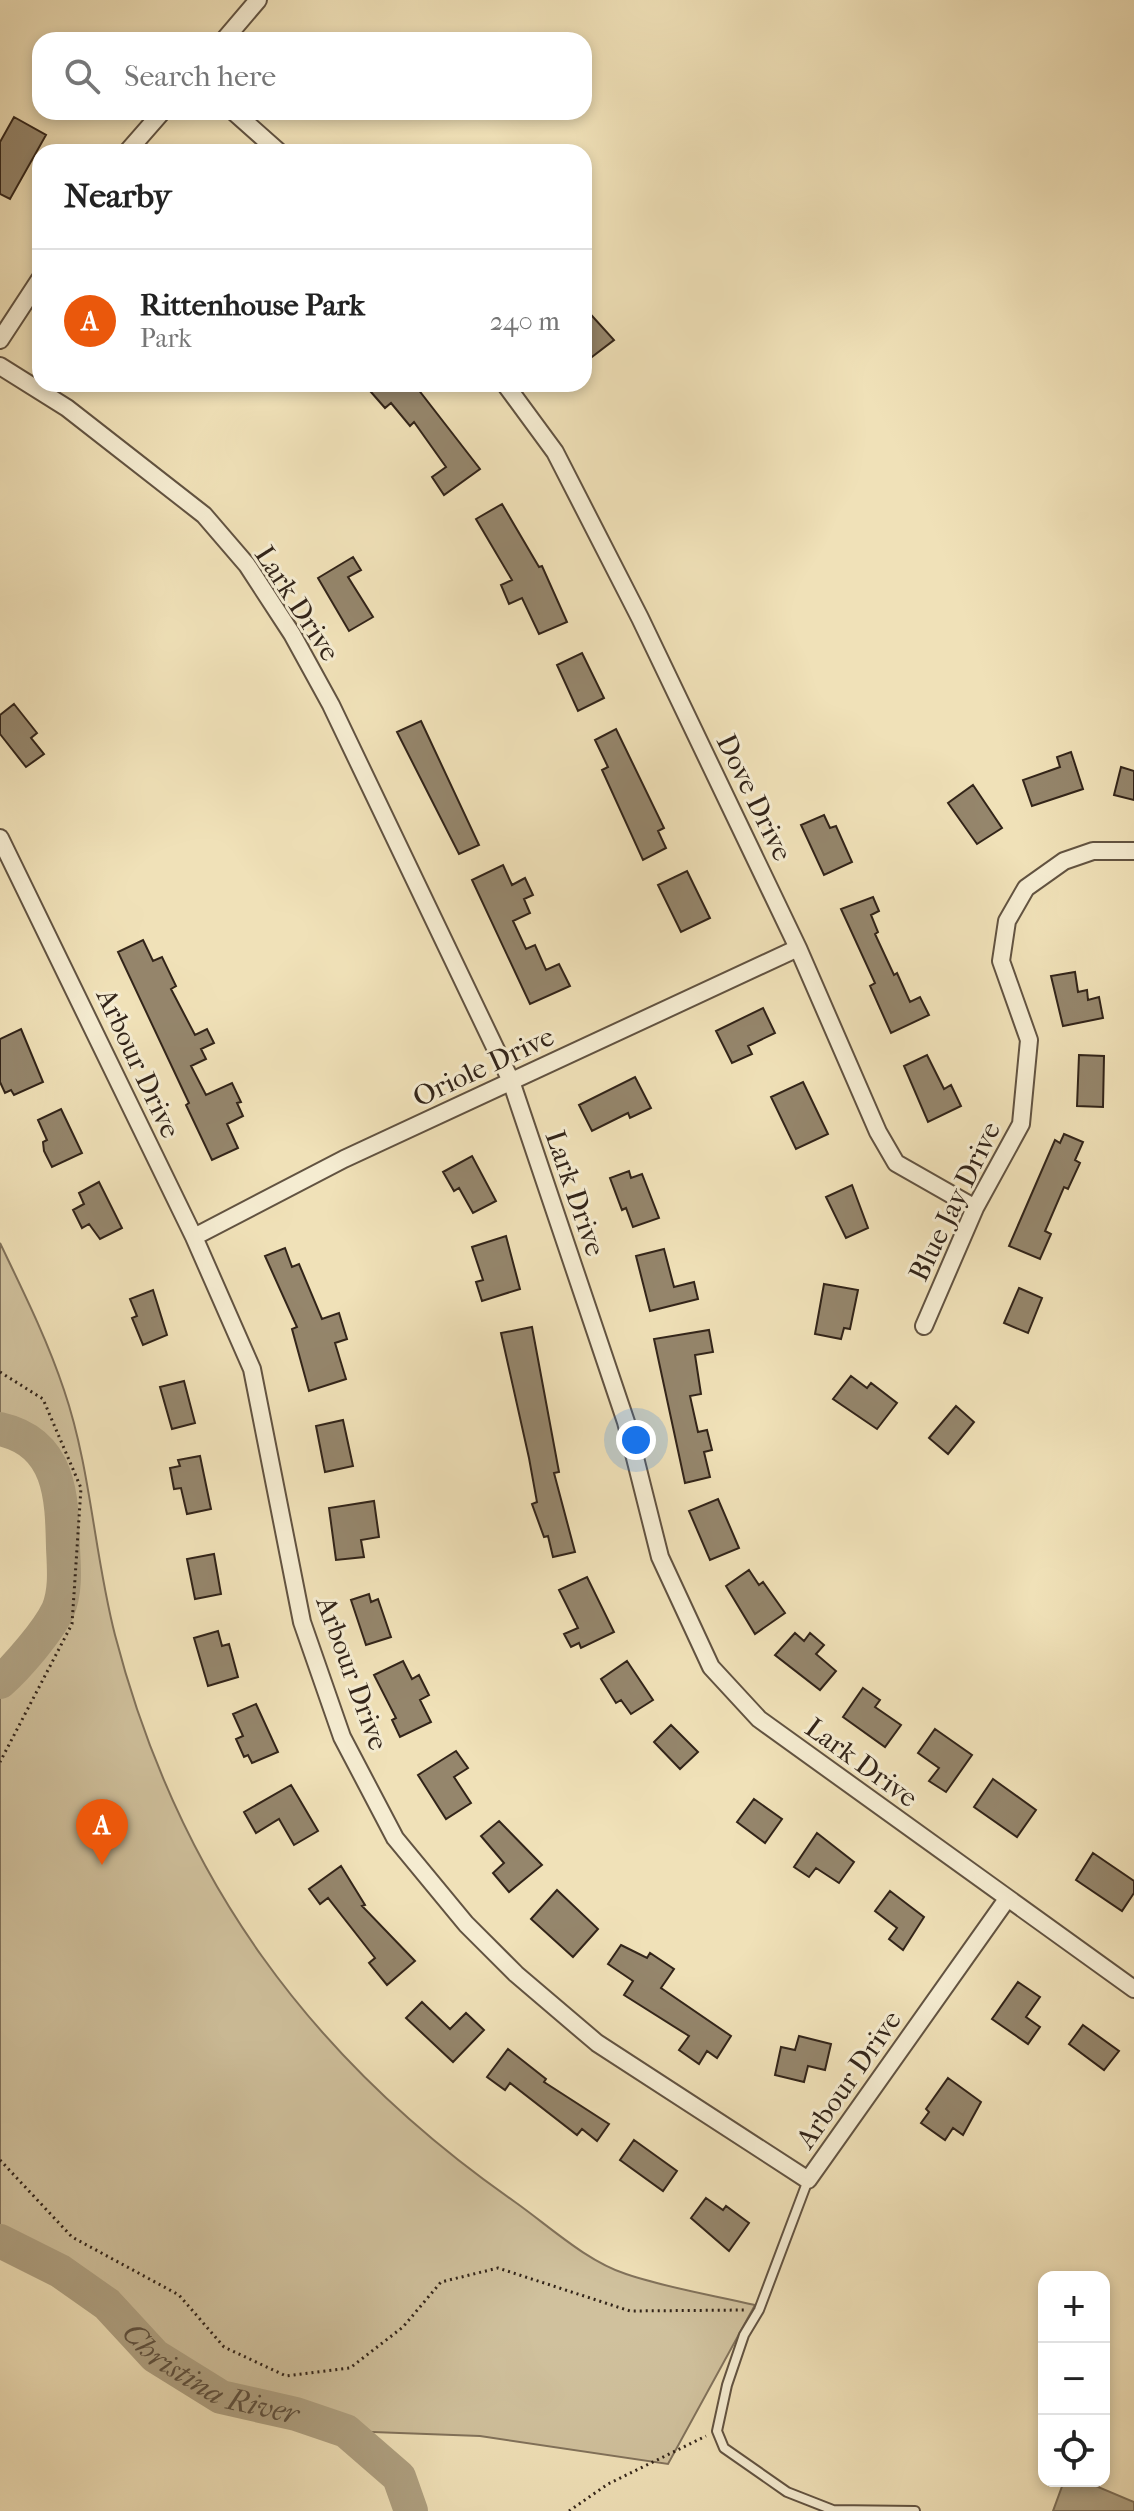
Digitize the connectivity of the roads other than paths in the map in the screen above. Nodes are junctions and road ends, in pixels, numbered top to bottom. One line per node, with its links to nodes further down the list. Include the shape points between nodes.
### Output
1 (258, 0): 2 (street)
2 (231, 32)
3 (155, 120): 5 (street)
4 (243, 120): 6 (street)
5 (134, 144)
6 (270, 144)
7 (32, 291): 8 (street)
8 (0, 340)
9 (0, 366): 10 (street, Lark Drive)
10 (32, 386)
11 (41, 392): 16 (street, Lark Drive, via 204,515 247,565 331,705)
12 (511, 392): 15 (street, Dove Drive, via 555,452)
13 (0, 838): 18 (street, Arbour Drive)
14 (1134, 851): 17 (street, Blue Jay Drive, via 1093,851 1064,861 1026,888 1007,921 1001,961 1029,1040 1021,1124)
15 (798, 948): 16 (street, Oriole Drive); 17 (street, Dove Drive, via 896,1163)
16 (511, 1081): 18 (street, Oriole Drive); 20 (street, Lark Drive, via 626,1422 660,1557 711,1667 759,1719)
17 (975, 1208): 19 (street, Blue Jay Drive)
18 (194, 1237): 22 (street, Arbour Drive, via 252,1369 302,1622 342,1737 395,1838 466,1924 597,2043)
19 (924, 1326)
20 (1007, 1899): 21 (street, Lark Drive); 22 (street, Arbour Drive)
21 (1134, 1989)
22 (808, 2180): 23 (lane, via 759,2310 744,2335 717,2431 724,2448 787,2492 833,2510)
23 (915, 2511)

